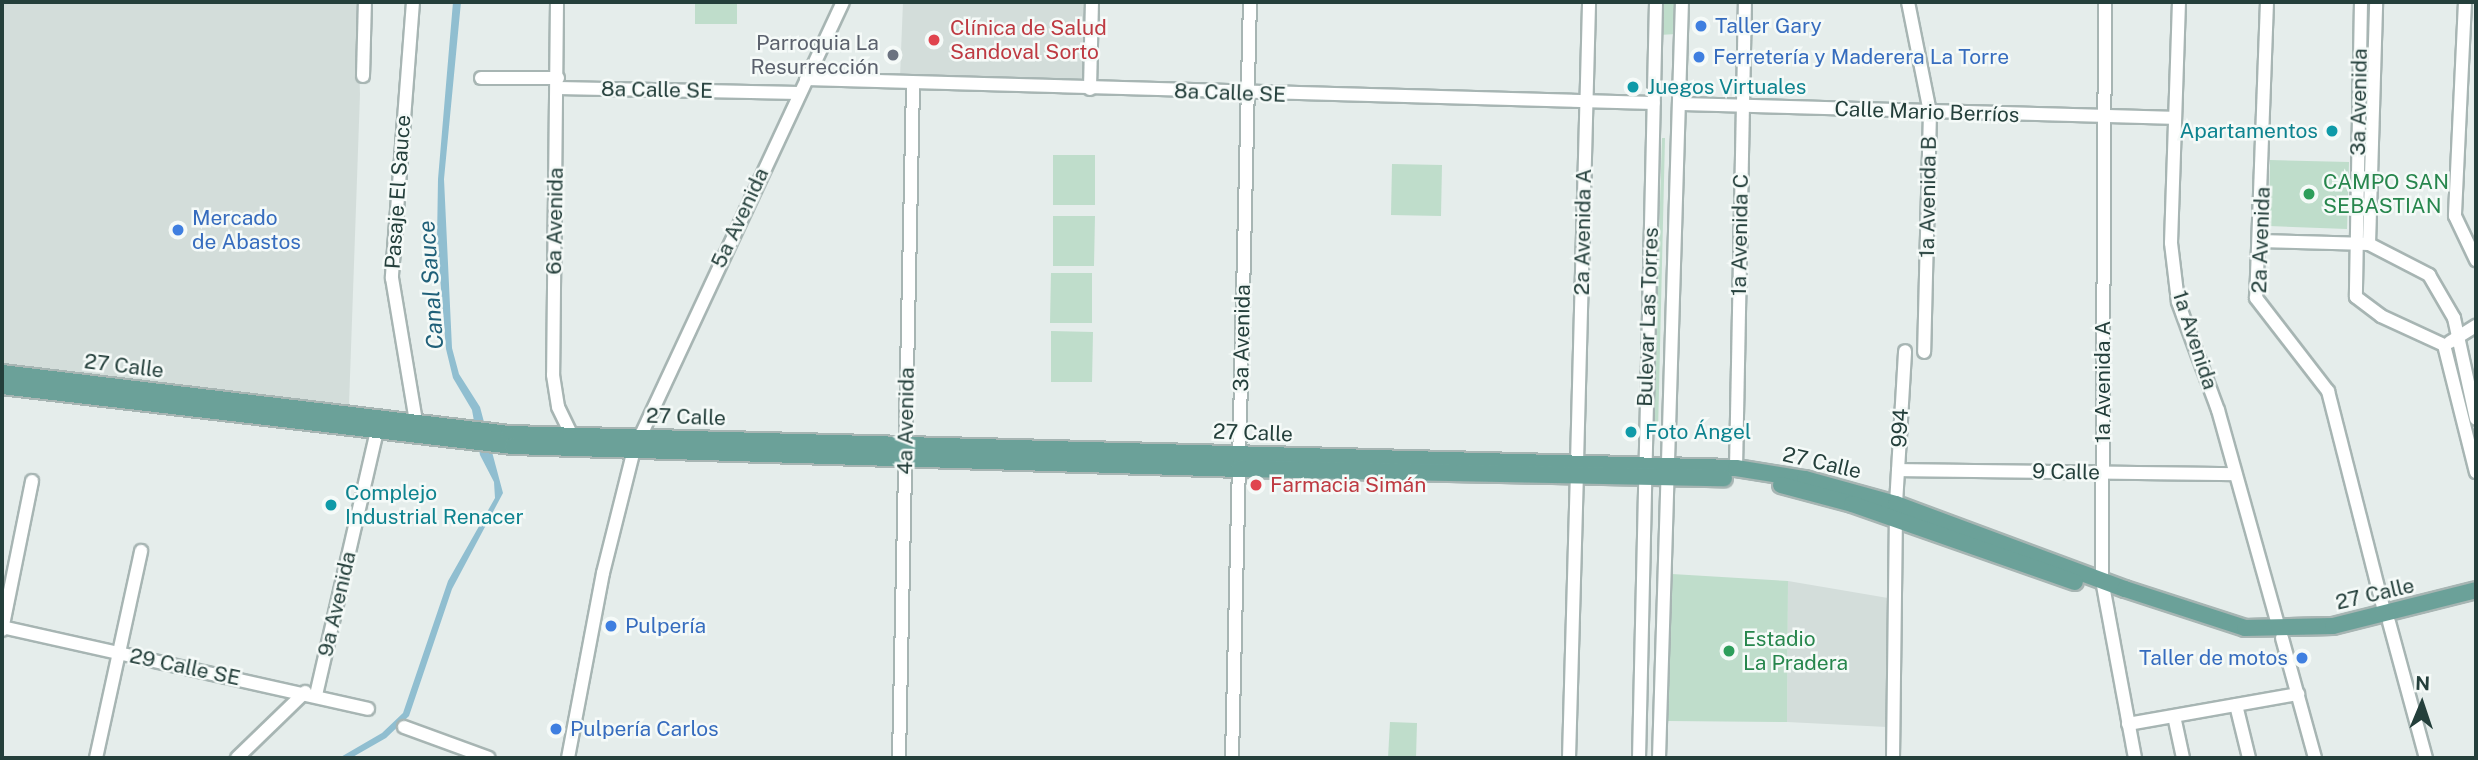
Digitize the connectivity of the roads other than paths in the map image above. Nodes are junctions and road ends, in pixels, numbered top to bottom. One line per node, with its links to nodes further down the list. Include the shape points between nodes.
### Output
1 (365, 2): 18 (street)
2 (413, 2): 44 (street, Pasaje El Sauce, via 392,278)
3 (557, 2): 21 (street, 6a Avenida)
4 (843, 2): 20 (street, 5a Avenida)
5 (1092, 2): 23 (street)
6 (1250, 2): 25 (street, 3a Avenida)
7 (1589, 2): 26 (street, 2a Avenida A)
8 (1656, 2): 27 (street, Bulevar Las Torres)
9 (1682, 2): 28 (street, Bulevar Las Torres)
10 (1745, 2): 29 (street, 1a Avenida C)
11 (1908, 2): 30 (street, 1a Avenida B)
12 (2105, 2): 31 (street, 1a Avenida A)
13 (2179, 2): 32 (street, 1a Avenida)
14 (2267, 2): 33 (street, 2a Avenida)
15 (2361, 2): 34 (street, 3a Avenida)
16 (2376, 2): 35 (street, 3a Avenida)
17 (2465, 2): 36 (street, via 2455,216)
18 (363, 76)
19 (481, 78): 21 (street, 8a Calle SE)
20 (806, 79): 22 (street, 8a Calle SE); 24 (street, 5a Avenida)
21 (558, 83): 24 (street, 8a Calle SE); 47 (street, 6a Avenida, via 553,375 558,407)
22 (913, 83): 23 (street, 8a Calle SE); 50 (street, 4a Avenida)
23 (1090, 89): 25 (street, 8a Calle SE)
24 (799, 93): 49 (street, 5a Avenida)
25 (1248, 94): 26 (street, 8a Calle SE); 51 (street, 3a Avenida)
26 (1586, 103): 27 (street, 8a Calle SE); 54 (street, 2a Avenida A)
27 (1654, 103): 55 (street, Bulevar Las Torres)
28 (1680, 104): 29 (street, Calle Mario Berríos); 52 (street, Bulevar Las Torres)
29 (1743, 106): 30 (street, Calle Mario Berríos); 53 (street, 1a Avenida C)
30 (1930, 112): 31 (street, Calle Mario Berríos); 40 (street, 1a Avenida B)
31 (2104, 117): 32 (street, Calle Mario Berríos); 57 (street, 1a Avenida A)
32 (2173, 118): 59 (street, 1a Avenida, via 2171,243 2178,302 2218,410)
33 (2260, 241): 34 (street); 66 (street, 2a Avenida, via 2256,298 2328,391)
34 (2356, 244): 35 (street); 38 (street, 3a Avenida, via 2353,282 2362,304)
35 (2370, 244): 38 (street, via 2429,275 2446,298)
36 (2476, 260)
37 (2476, 326): 38 (street)
38 (2450, 342): 43 (street); 58 (street)
39 (1905, 351): 56 (street, 994)
40 (1924, 352)
41 (2, 373): 44 (main road, 27 Calle)
42 (2, 386): 45 (main road, 27 Calle)
43 (2476, 419)
44 (415, 422): 46 (main road, 27 Calle)
45 (377, 431): 46 (main road, 27 Calle); 70 (street, 9a Avenida)
46 (456, 434): 48 (main road, 27 Calle)
47 (572, 436): 48 (main road, 27 Calle); 49 (main road, 27 Calle)
48 (511, 440): 49 (main road, 27 Calle)
49 (636, 443): 50 (main road, 27 Calle); 80 (street, 5a Avenida, via 603,573)
50 (905, 452): 51 (main road, 27 Calle); 81 (street, 4a Avenida)
51 (1240, 461): 54 (main road, 27 Calle); 82 (street, 3a Avenida)
52 (1666, 465): 53 (main road, 27 Calle); 55 (main road, 27 Calle); 61 (main road, 27 Calle, via 1764,481); 85 (street, Bulevar Las Torres)
53 (1736, 468): 61 (main road, 27 Calle, via 1805,479)
54 (1577, 469): 55 (main road, 27 Calle); 83 (street, 2a Avenida A)
55 (1644, 470): 84 (street, Bulevar Las Torres)
56 (1898, 470): 57 (street, 9 Calle); 61 (street, 994)
57 (2102, 472): 59 (street, 9 Calle); 63 (street, 1a Avenida A)
58 (2476, 472)
59 (2234, 474): 68 (street, 1a Avenida)
60 (32, 481): 67 (street)
61 (1896, 512): 63 (main road, 27 Calle); 86 (street)
62 (141, 551): 69 (street)
63 (2103, 586): 68 (main road, 27 Calle, via 2245,628); 75 (street, 1a Avenida A)
64 (2476, 590): 66 (main road, 27 Calle)
65 (2476, 601): 66 (main road)
66 (2387, 618): 68 (main road, 27 Calle); 91 (street, 2a Avenida)
67 (2, 628): 69 (street, 29 Calle SE)
68 (2280, 633): 71 (street, 1a Avenida)
69 (119, 653): 70 (street, 29 Calle SE); 78 (street)
70 (311, 694): 73 (street, 29 Calle SE); 79 (street)
71 (2298, 694): 72 (street); 90 (street, 1a Avenida)
72 (2236, 705): 74 (street); 89 (street)
73 (368, 709)
74 (2174, 716): 75 (street); 88 (street)
75 (2129, 724): 87 (street, 1a Avenida A)
76 (404, 727): 77 (street)
77 (485, 757)
78 (96, 758)
79 (237, 758)
80 (568, 758)
81 (899, 758)
82 (1232, 758)
83 (1569, 758)
84 (1639, 758)
85 (1659, 758)
86 (1893, 758)
87 (2135, 758)
88 (2183, 758)
89 (2249, 758)
90 (2315, 758)
91 (2426, 758)

